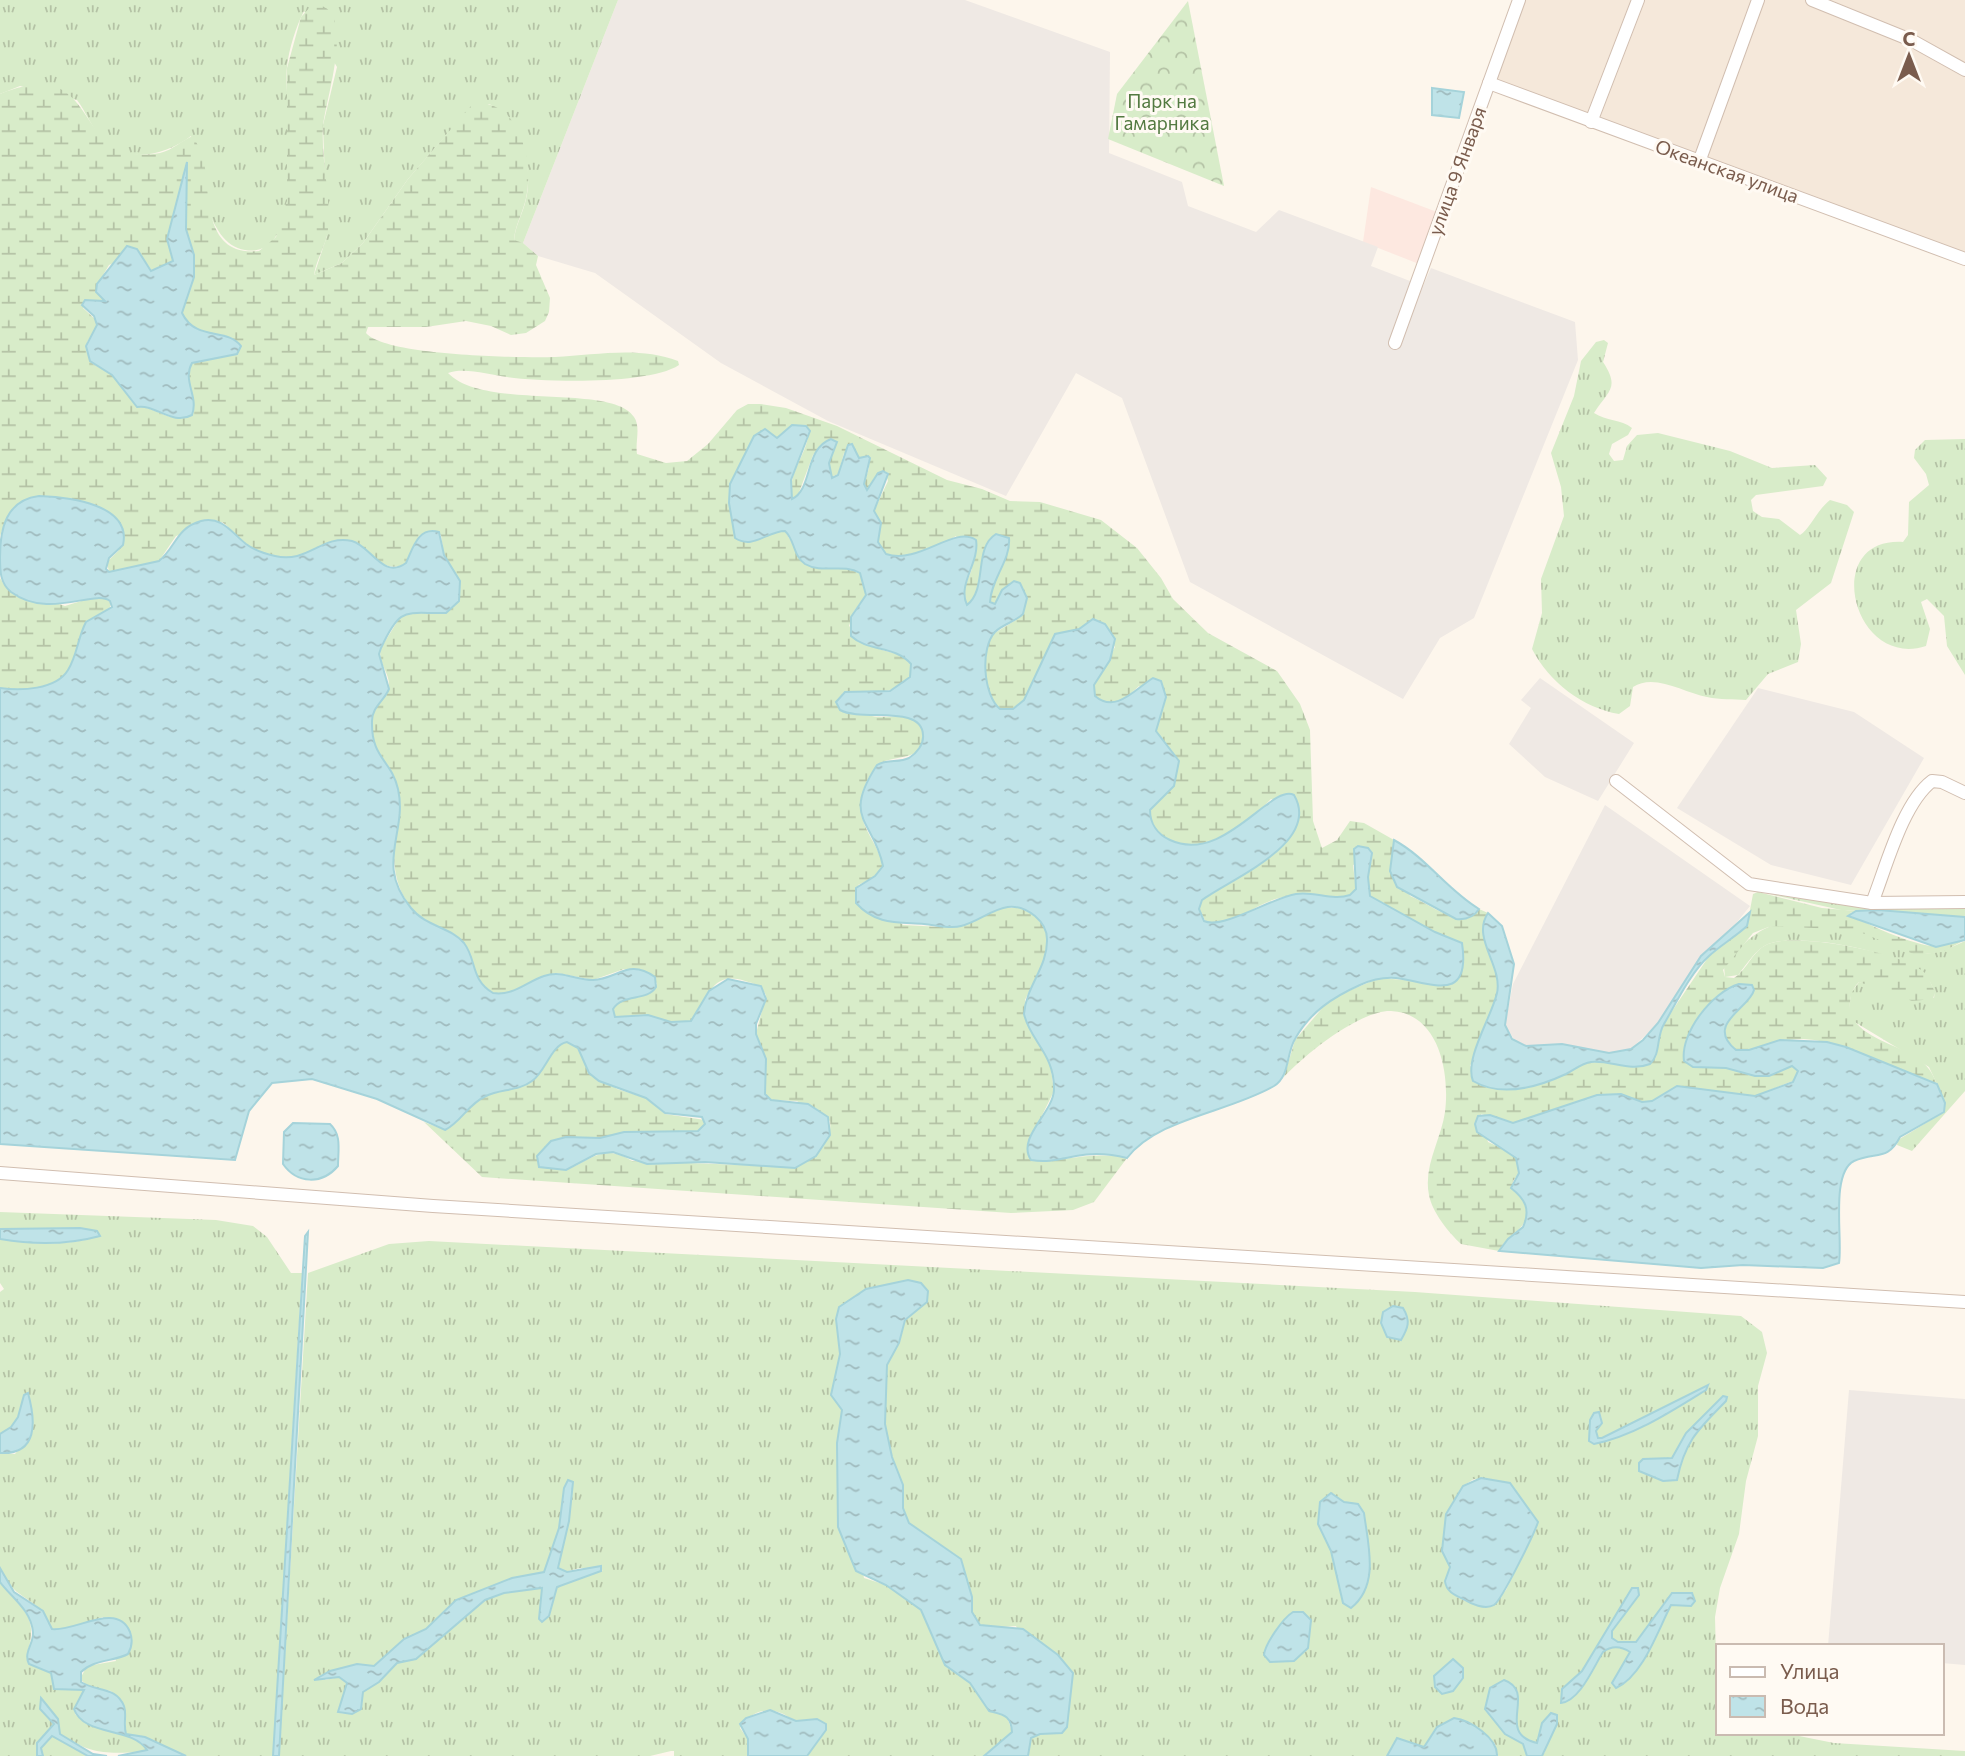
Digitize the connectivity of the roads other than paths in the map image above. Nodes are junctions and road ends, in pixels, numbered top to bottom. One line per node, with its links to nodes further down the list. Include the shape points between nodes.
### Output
1 (1519, 0): 6 (street, улица 9 Января)
2 (1638, 0): 7 (street)
3 (1759, 0): 8 (street)
4 (1812, 0): 5 (street, via 1911,40)
5 (1965, 70)
6 (1489, 83): 7 (street, Океанская улица); 10 (street, улица 9 Января)
7 (1591, 122): 8 (street, Океанская улица)
8 (1699, 162): 9 (street, Океанская улица)
9 (1965, 260)
10 (1395, 342)
11 (1616, 781): 14 (street, via 1749,884)
12 (1965, 793): 14 (street, via 1942,782 1932,781 1924,787 1909,809)
13 (1965, 902): 14 (street)
14 (1872, 903)
15 (0, 1173): 16 (street, via 433,1206)
16 (1965, 1302)

